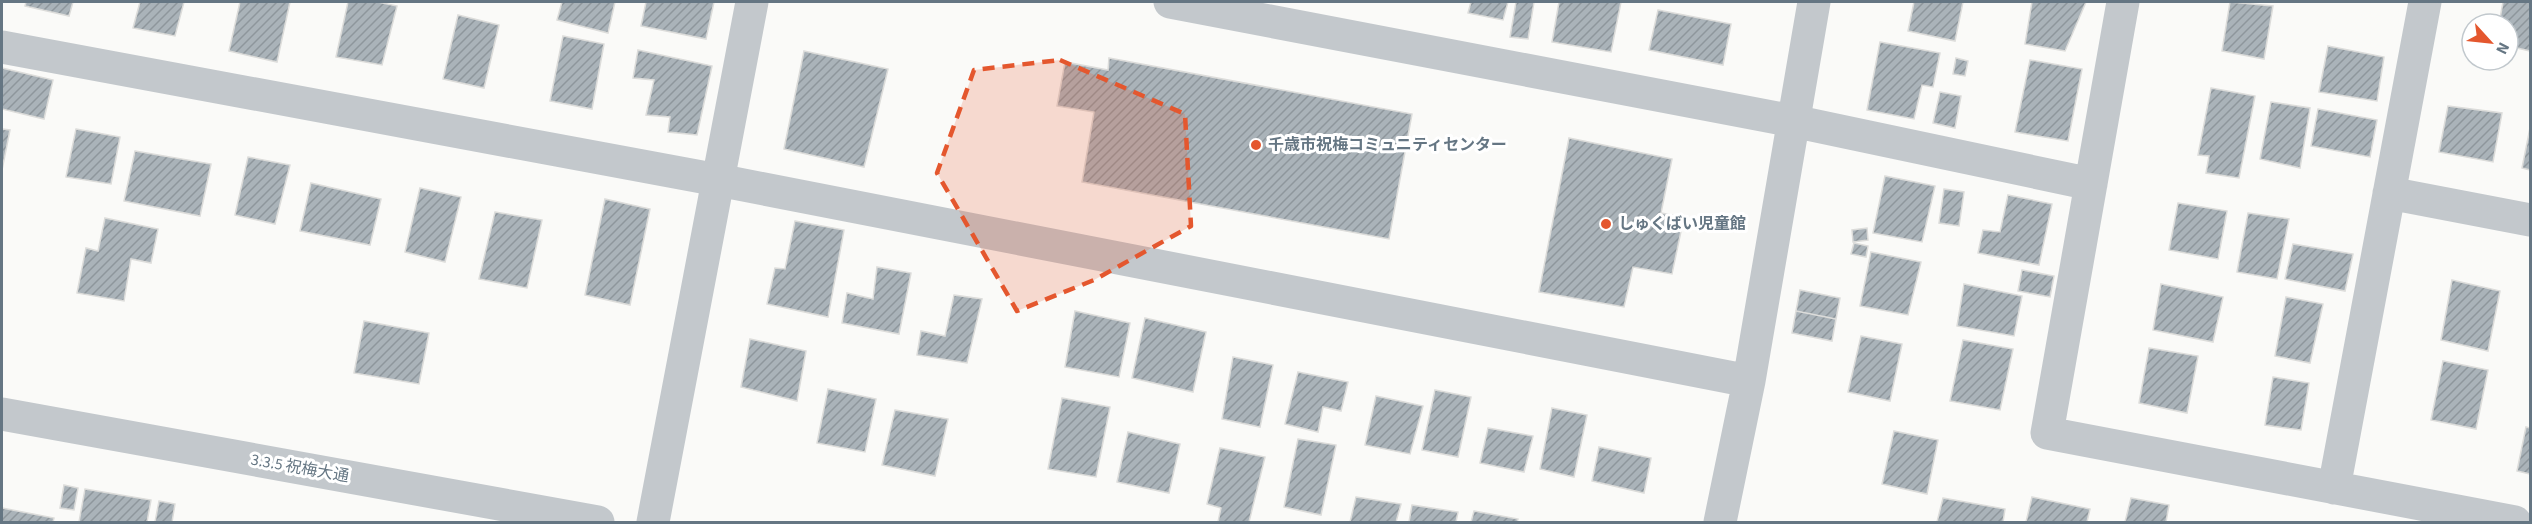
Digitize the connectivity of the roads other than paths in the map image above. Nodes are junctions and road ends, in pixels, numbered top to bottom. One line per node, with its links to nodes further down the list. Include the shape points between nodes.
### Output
1 (752, 2): 8 (street)
2 (1170, 2): 7 (street)
3 (1814, 2): 7 (street)
4 (2123, 2): 9 (street)
5 (2425, 2): 10 (street)
6 (2, 47): 8 (street)
7 (1793, 121): 9 (street); 12 (street)
8 (718, 180): 12 (street); 16 (street)
9 (2091, 184): 14 (street, via 2047,433)
10 (2389, 194): 11 (street); 14 (street)
11 (2530, 220)
12 (1749, 381): 17 (street)
13 (2, 414): 15 (street, 3.3.5 祝梅大通)
14 (2334, 488): 18 (street)
15 (598, 522)
16 (652, 522)
17 (1720, 522)
18 (2516, 522)

